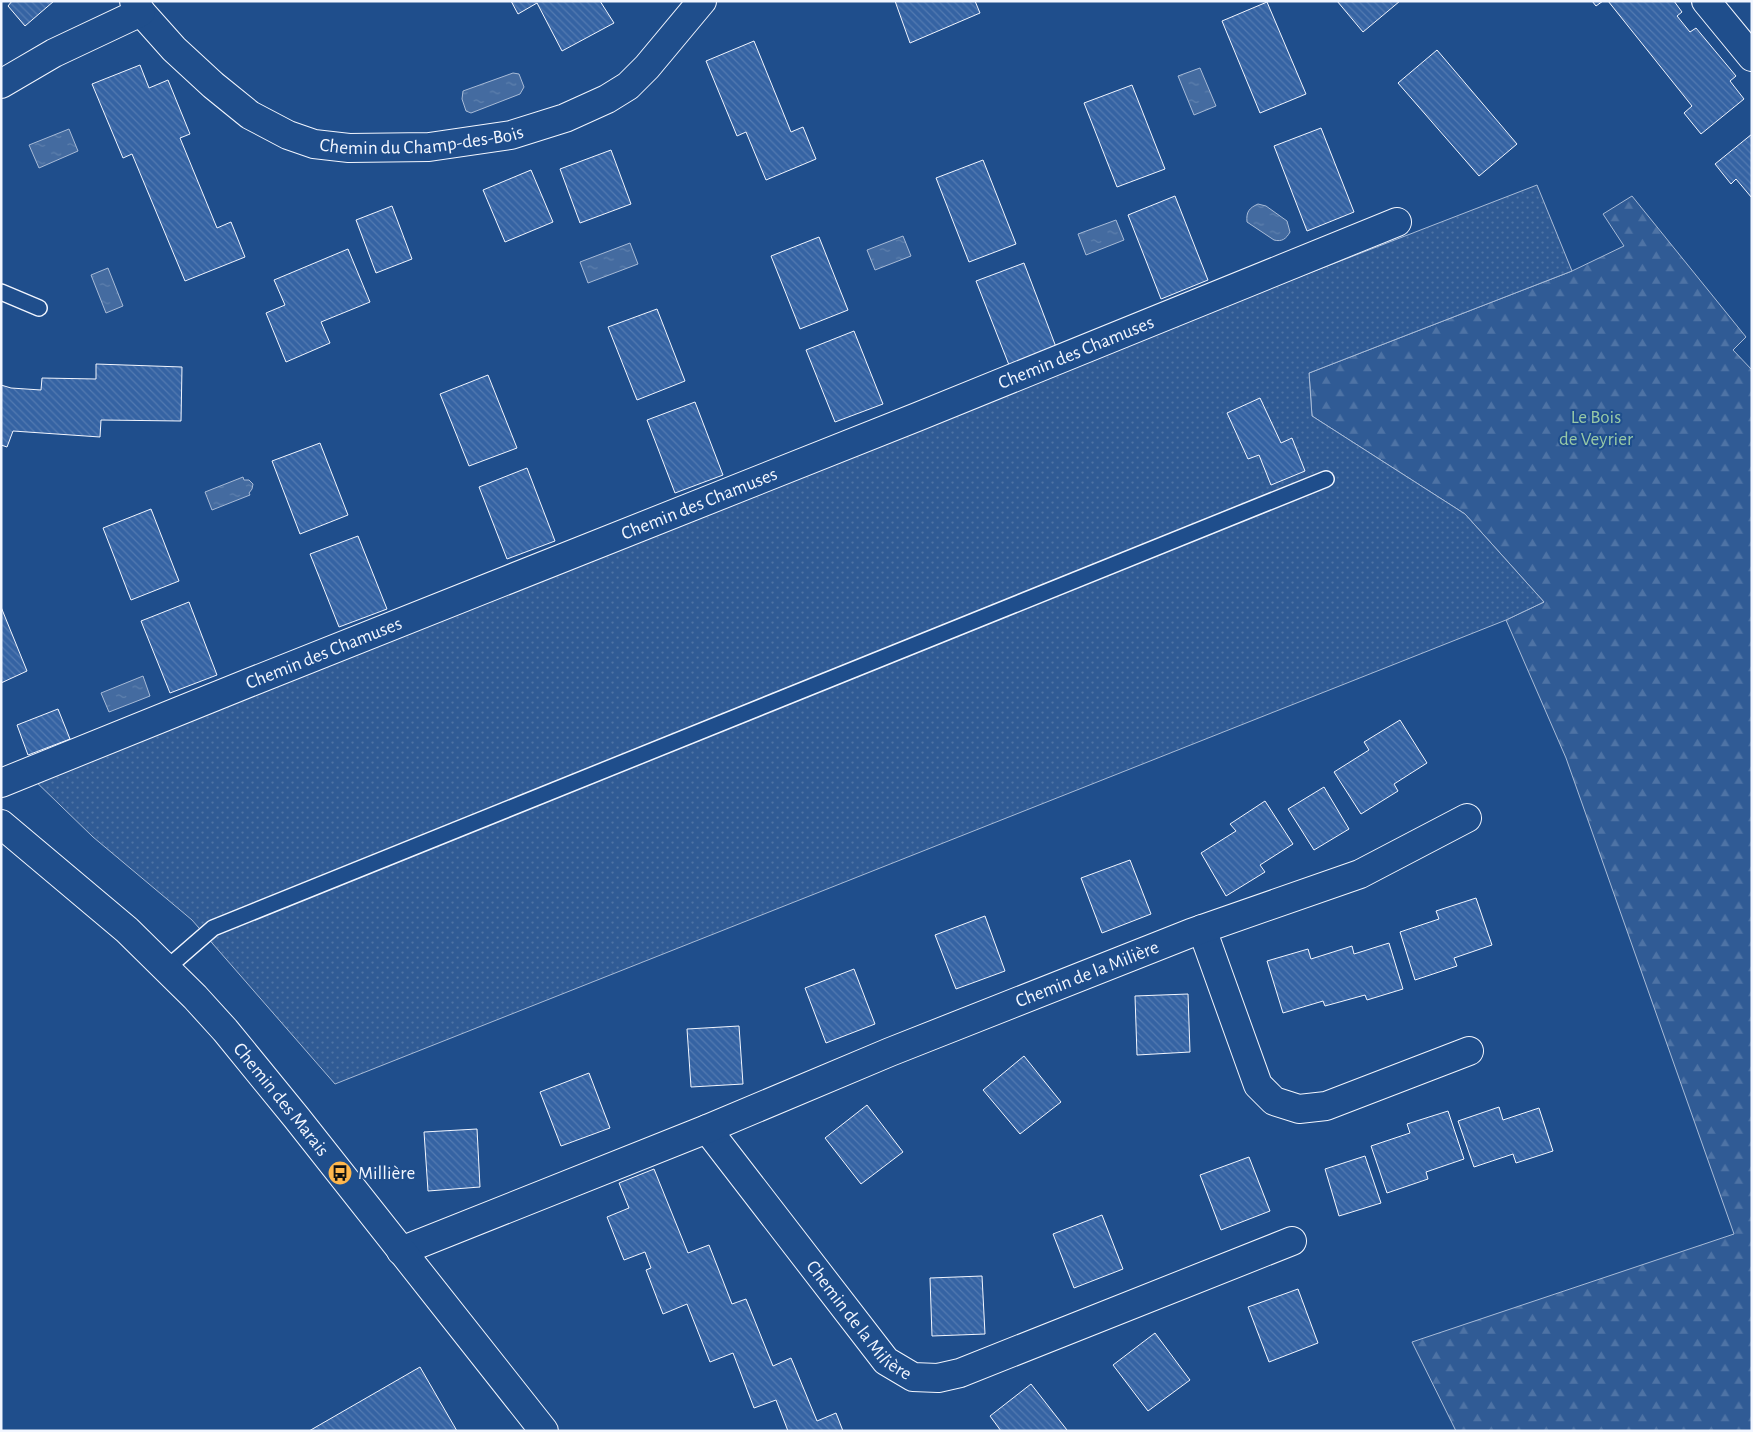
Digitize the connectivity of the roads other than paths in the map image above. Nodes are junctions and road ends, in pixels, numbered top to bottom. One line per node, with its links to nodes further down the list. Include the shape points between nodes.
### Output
1 (702, 1): 3 (street, Chemin du Champ-des-Bois, via 628,86 565,118 511,134 429,147 349,148 314,144 288,135 250,115 174,49)
2 (1706, 1): 4 (street)
3 (137, 7): 5 (street, Chemin du Champ-des-Bois)
4 (1752, 57)
5 (1, 84)
6 (1397, 222): 10 (street, Chemin des Chamuses, via 926,414)
7 (1, 292): 8 (lane)
8 (39, 308)
9 (1326, 479): 14 (lane, via 213,928)
10 (1, 782)
11 (1467, 818): 13 (street, Chemin de la Milière, via 1360,874)
12 (1, 824): 14 (street, Chemin des Marais)
13 (1202, 929): 15 (street, via 1258,1085 1274,1101 1299,1109 1326,1106); 16 (street, Chemin de la Milière, via 890,1052)
14 (167, 968): 18 (street, Chemin des Marais, via 225,1030)
15 (1469, 1051)
16 (707, 1129): 17 (street, Chemin de la Milière, via 886,1361 913,1377 938,1378 960,1374); 18 (street, Chemin de la Milière)
17 (1292, 1241)
18 (401, 1252): 19 (street, Chemin des Marais)
19 (544, 1431)

